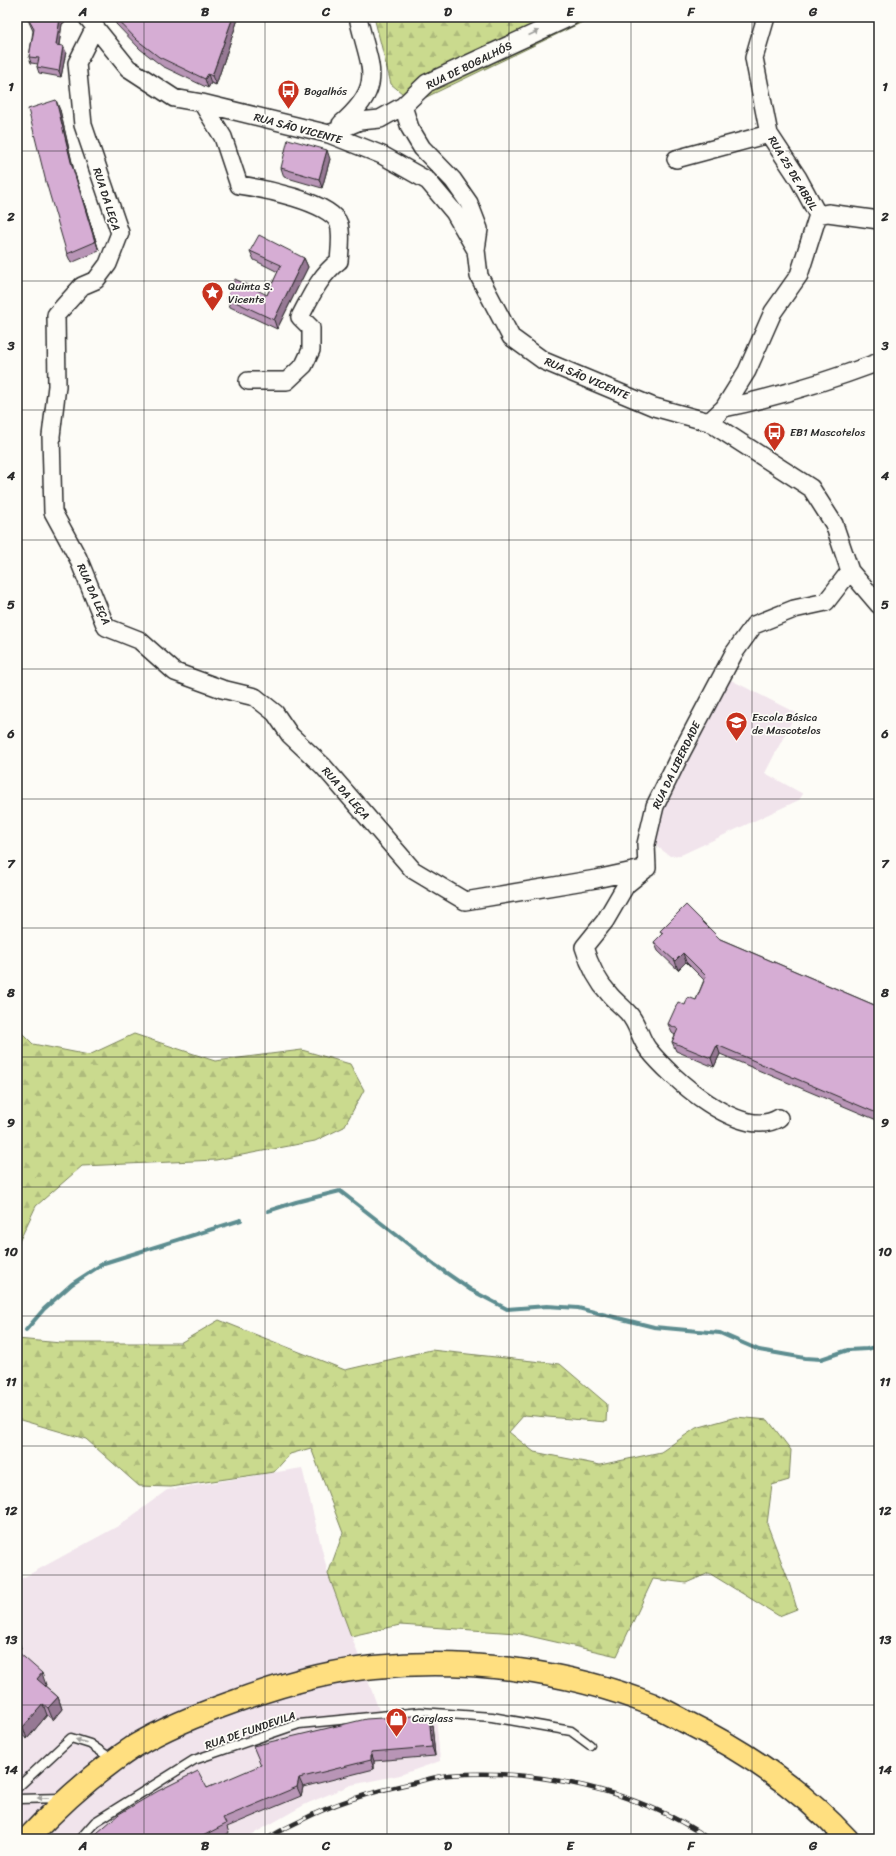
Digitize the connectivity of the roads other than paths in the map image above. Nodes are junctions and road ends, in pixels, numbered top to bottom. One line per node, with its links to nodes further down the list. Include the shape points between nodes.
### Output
1 (358, 17): 7 (street, via 370,61 372,80 357,110)
2 (570, 17): 6 (street, RUA DE BOGALHÓS, one-way to 2, via 427,83)
3 (766, 17): 8 (street, RUA 25 DE ABRIL, via 754,58)
4 (91, 22): 5 (street, RUA SÃO VICENTE, via 128,68 174,98); 19 (street, RUA DA LEÇA, via 77,63 83,125 120,232 108,264 96,280 82,286 56,315 57,386 51,436 53,512 78,558 106,627 139,640 175,672 222,689 254,697 275,713 290,735 323,766 414,870 465,901)
5 (202, 103): 7 (street, RUA SÃO VICENTE); 14 (street, via 223,137 239,185 297,198 330,212 339,224 339,261 328,270 311,294 300,317 311,328 311,350 304,365 287,381)
6 (403, 106): 7 (street, RUA DE BOGALHÓS, via 380,119 360,121); 12 (street, via 410,128 422,148 454,180 469,203 479,229)
7 (329, 134): 12 (street, RUA SÃO VICENTE, via 382,154 428,181 454,212)
8 (769, 134): 9 (street); 10 (street, RUA 25 DE ABRIL, via 798,178)
9 (676, 159)
10 (818, 215): 11 (street, via 828,212); 15 (street, RUA 25 DE ABRIL, via 799,275 773,312 747,371)
11 (879, 220)
12 (476, 250): 16 (street, RUA SÃO VICENTE, via 479,276 511,337 544,361 654,407)
13 (879, 362): 15 (street, via 836,378)
14 (248, 381)
15 (724, 408): 16 (street, RUA 25 DE ABRIL)
16 (709, 422): 17 (street, RUA SÃO VICENTE, via 811,488 834,524)
17 (850, 572): 18 (street); 19 (street, RUA DA LIBERDADE, via 826,602 794,609 754,625 734,653 655,806 646,844)
18 (879, 605)
19 (647, 868): 20 (street, via 626,885 605,920 584,947 589,964 608,994 630,1015 648,1048 678,1079 714,1108 740,1120 770,1123)
20 (779, 1118)
21 (590, 1745): 27 (lane, RUA DE FUNDEVILA, via 571,1732 492,1717 420,1712 299,1724 194,1760 95,1822)
22 (114, 1761): 23 (lane, one-way to 23, via 90,1744 71,1738); 24 (main road); 28 (main road, via 164,1731 266,1690 326,1675 373,1667 435,1663 481,1666 524,1671 590,1684 651,1704 714,1736 764,1767 826,1816)
23 (17, 1788)
24 (68, 1798): 25 (lane, one-way to 25); 26 (main road)
25 (17, 1799)
26 (27, 1839)
27 (80, 1839)
28 (847, 1839)

